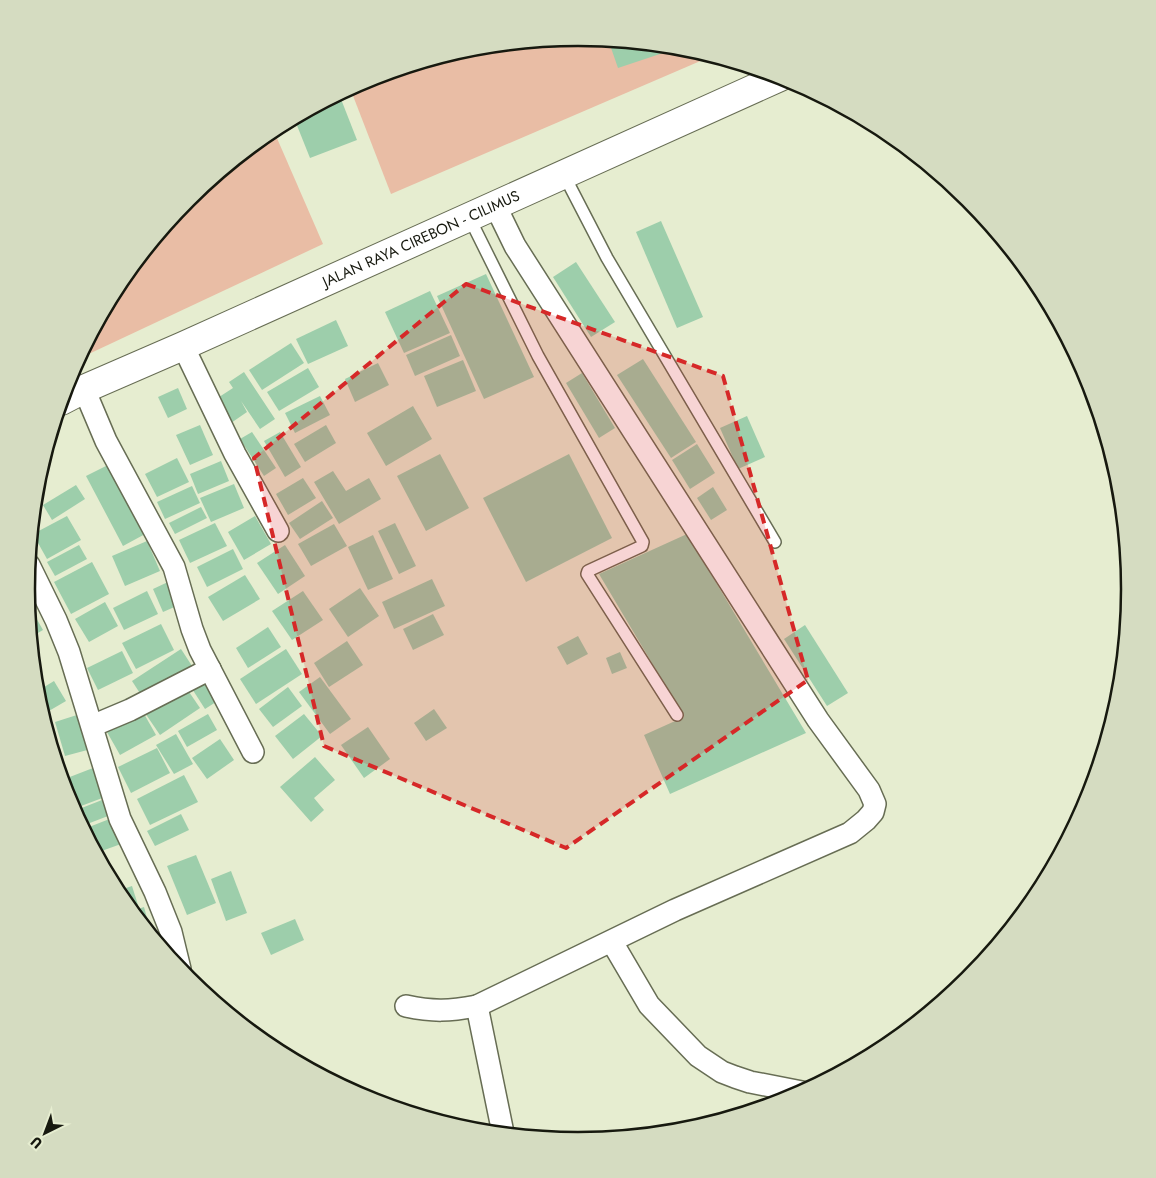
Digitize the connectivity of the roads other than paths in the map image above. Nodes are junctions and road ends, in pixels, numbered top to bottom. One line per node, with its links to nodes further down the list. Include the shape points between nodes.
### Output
1 (768, 80): 2 (highway, JALAN RAYA CIREBON - CILIMUS)
2 (563, 173): 3 (highway, JALAN RAYA CIREBON - CILIMUS); 8 (lane, via 606,258)
3 (498, 211): 4 (highway, JALAN RAYA CIREBON - CILIMUS); 14 (street, via 511,238 818,720 868,790 874,804 873,812 850,833 675,910)
4 (472, 222): 5 (highway, JALAN RAYA CIREBON - CILIMUS); 11 (lane, via 538,356 643,542 642,546 587,574)
5 (182, 346): 6 (highway, JALAN RAYA CIREBON - CILIMUS); 7 (street, via 235,454)
6 (73, 395): 10 (street, via 106,441 174,567 192,630)
7 (278, 531)
8 (775, 542)
9 (35, 578): 12 (street, via 69,652)
10 (210, 669): 12 (street); 13 (street)
11 (677, 715)
12 (92, 726): 15 (street, via 120,818 171,932)
13 (253, 752)
14 (612, 942): 17 (street); 18 (street, via 649,1005 698,1056 735,1077)
15 (176, 954)
16 (406, 1006): 17 (street, via 444,1011)
17 (477, 1006): 19 (street)
18 (789, 1090)
19 (502, 1126)

